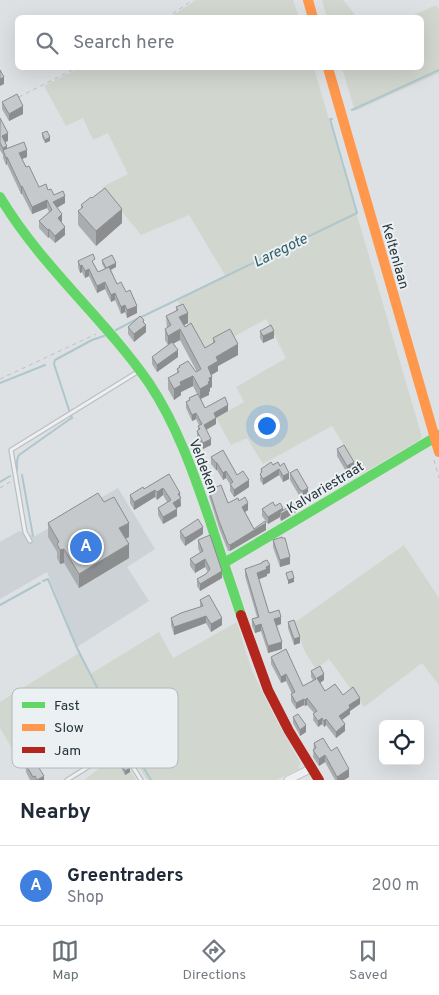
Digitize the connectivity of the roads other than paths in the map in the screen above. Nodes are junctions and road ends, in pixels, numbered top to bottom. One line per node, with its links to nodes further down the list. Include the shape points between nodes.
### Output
1 (308, 0): 2 (street)
2 (312, 15)
3 (329, 70): 6 (street, Keltenlaan)
4 (0, 197): 5 (street, Veldeken, via 35,248)
5 (140, 370): 8 (lane, via 10,450 25,532); 9 (street, Veldeken, via 183,446)
6 (437, 436): 7 (street, Keltenlaan); 9 (street, Kalvariestraat)
7 (439, 452)
8 (30, 541)
9 (224, 563): 12 (street, Veldeken, via 268,690)
10 (86, 768): 13 (lane)
11 (134, 768): 14 (lane)
12 (312, 768): 15 (street); 16 (street, Veldeken)
13 (67, 780)
14 (142, 780)
15 (288, 780)
16 (319, 780)

